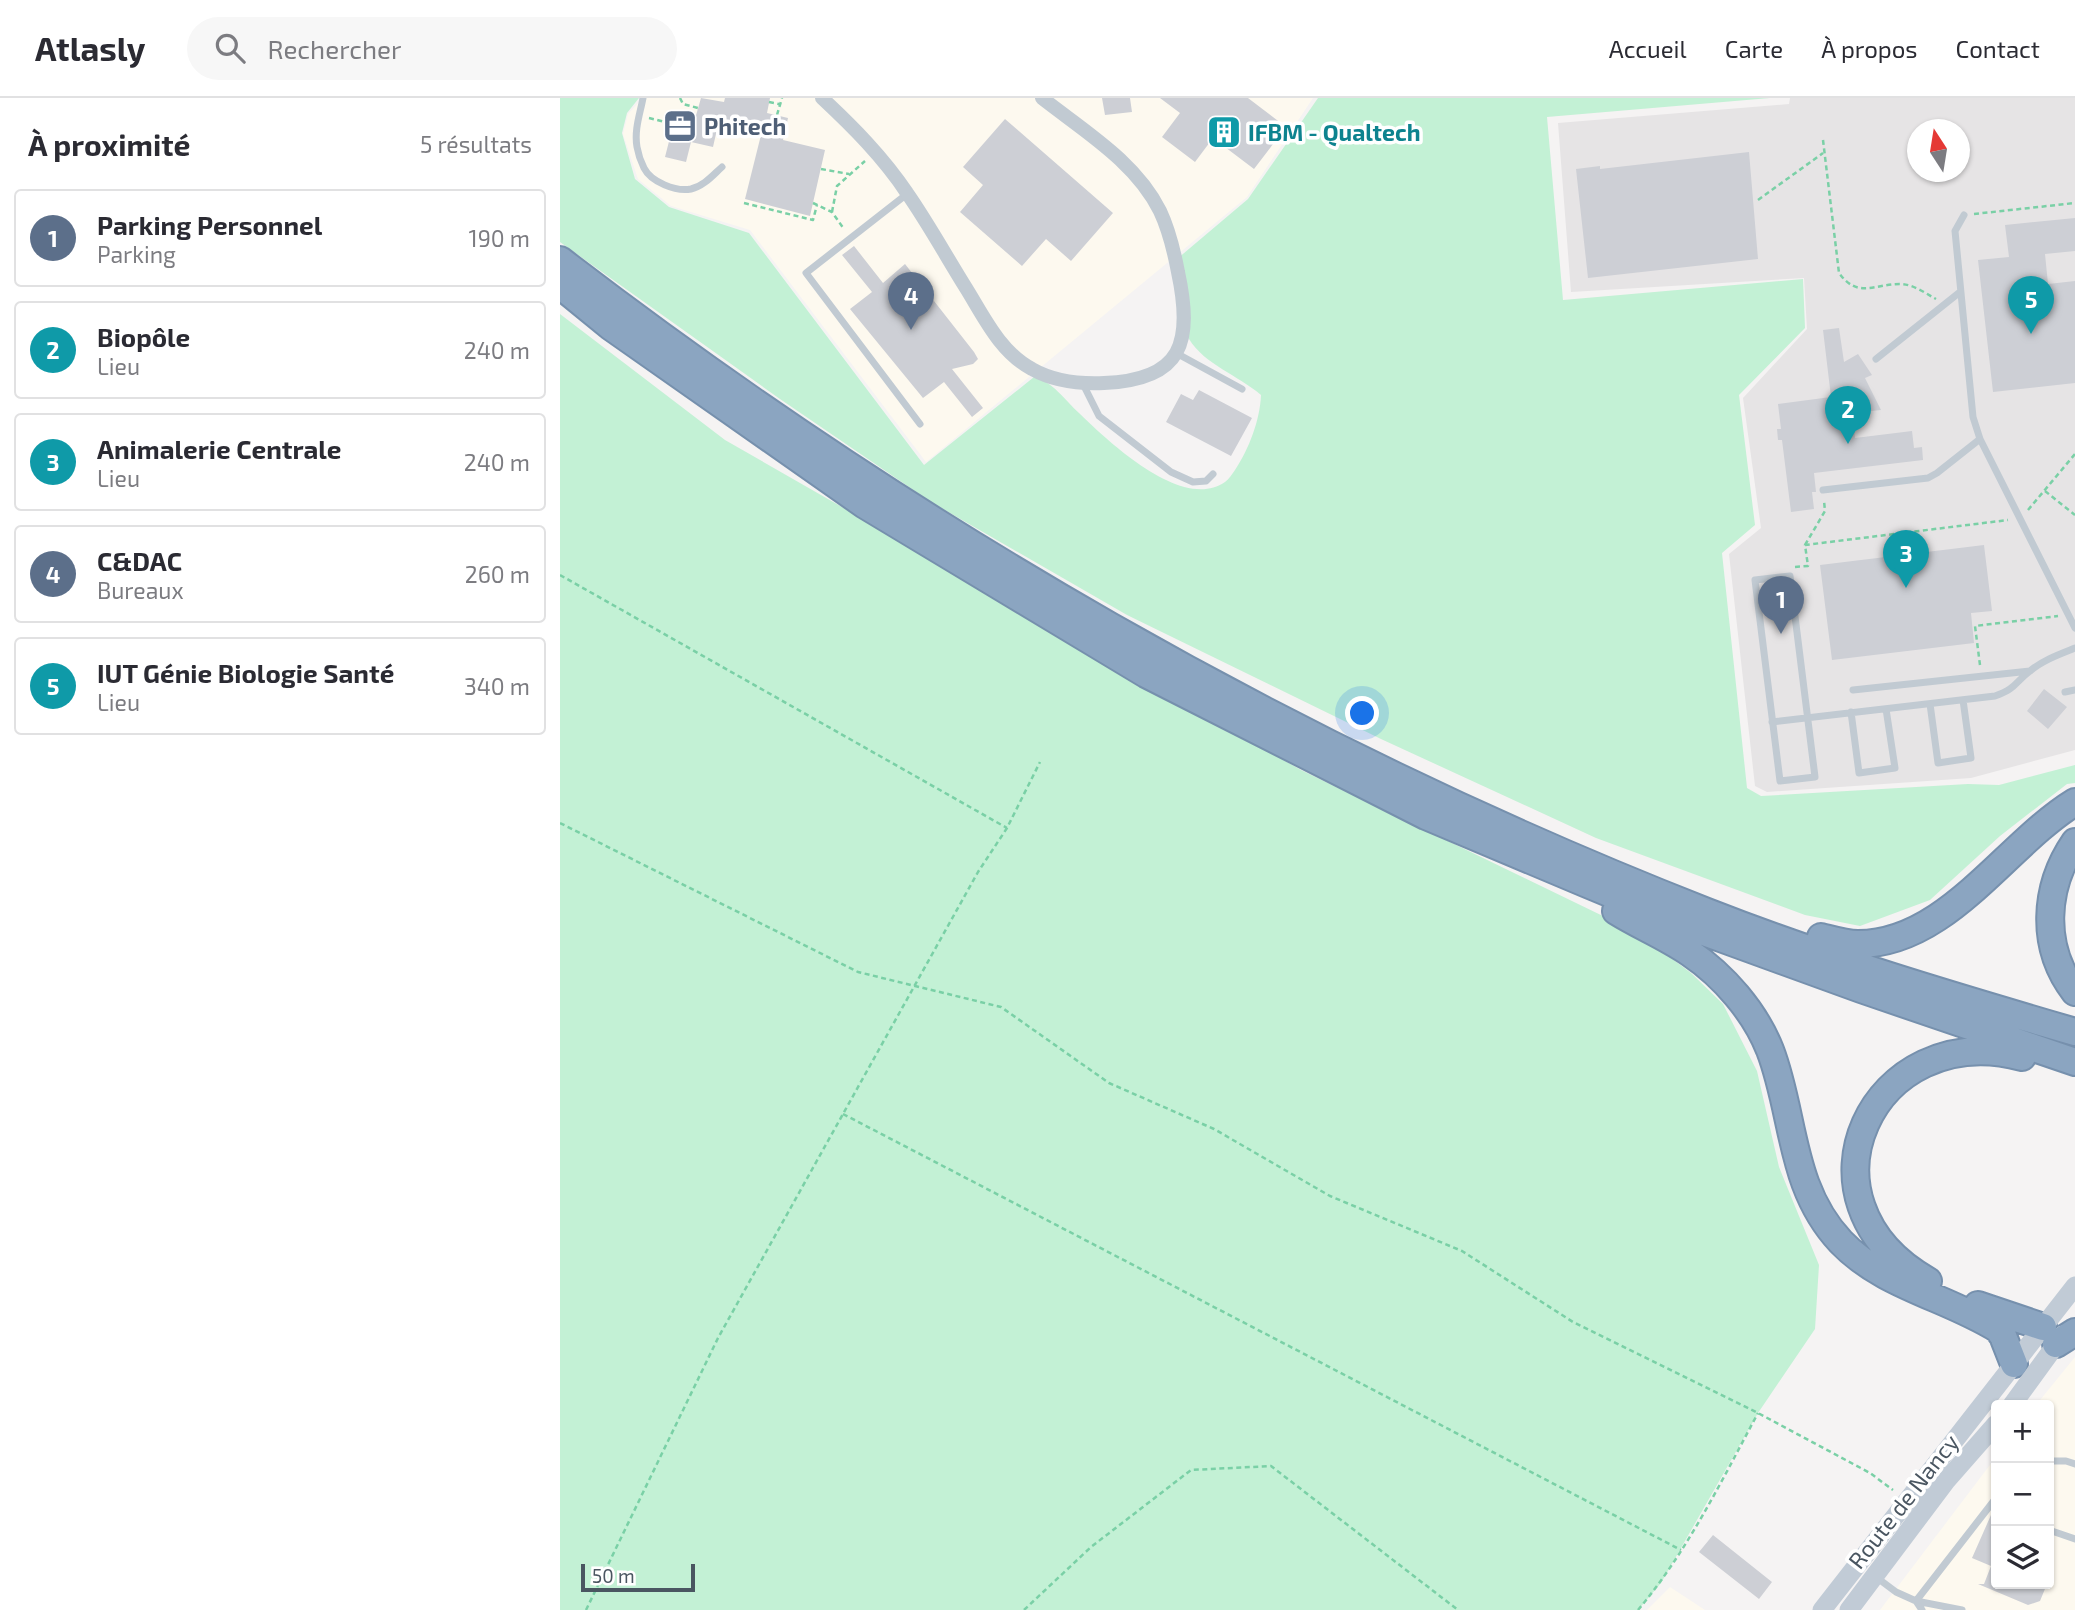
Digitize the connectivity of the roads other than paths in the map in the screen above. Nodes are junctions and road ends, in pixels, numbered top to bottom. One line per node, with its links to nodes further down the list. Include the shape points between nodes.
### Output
1 (643, 98): 4 (lane, via 637,147 644,168 661,183 678,190 691,189)
2 (822, 98): 5 (street, via 853,127)
3 (1042, 98): 10 (street, via 1126,164 1161,212 1185,310 1183,334)
4 (722, 167)
5 (908, 194): 12 (street, via 1006,348 1032,370); 14 (lane, via 806,272)
6 (1964, 215): 9 (lane, via 1955,230)
7 (560, 260): 33 (highway, via 711,373 876,485 1133,640 1227,692 1439,796)
8 (560, 285): 32 (highway, via 610,326 865,505 1146,674 1426,816)
9 (1961, 292): 11 (lane); 15 (lane, via 1973,417)
10 (1175, 352): 12 (street, via 1162,369 1143,379); 13 (lane)
11 (1876, 359)
12 (1083, 384): 16 (lane, via 1099,416 1171,472 1193,482 1206,481)
13 (1242, 389)
14 (920, 424)
15 (1980, 439): 17 (lane, via 1928,478); 18 (lane)
16 (1213, 474)
17 (1823, 490)
18 (2075, 628)
19 (2075, 648): 20 (lane)
20 (2030, 671): 21 (lane); 24 (lane, via 2012,690)
21 (1853, 690)
22 (2075, 690): 23 (lane)
23 (2065, 692)
24 (1963, 700): 25 (lane); 25 (lane, via 1971,758 1949,761 1938,762)
25 (1930, 704): 26 (lane)
26 (1886, 709): 27 (lane); 27 (lane, via 1895,768 1859,773)
27 (1851, 712): 28 (lane)
28 (1807, 717): 29 (lane); 29 (lane, via 1815,776 1791,780 1780,781); 29 (lane, via 1790,576 1755,580)
29 (1772, 722)
30 (2075, 802): 33 (highway, via 2044,823 1944,914 1893,939 1840,942)
31 (2075, 842): 34 (highway, via 2054,884 2050,928 2059,964)
32 (1541, 865): 36 (highway, via 1693,928); 40 (highway, via 1688,952 1721,979 1755,1020 1769,1048 1805,1184 1826,1224 1851,1251 1891,1279 1998,1329)
33 (1664, 894): 35 (highway, via 1831,956)
34 (2075, 992)
35 (2075, 1032)
36 (2074, 1061): 39 (highway, via 2042,1062 1988,1051 1953,1054 1926,1063 1897,1081 1879,1101 1865,1124 1855,1161 1862,1212 1874,1235 1894,1257 1954,1294)
37 (2075, 1286): 39 (main road)
38 (2075, 1321): 39 (main road)
39 (2058, 1334): 40 (main road, Route de Nancy); 41 (main road)
40 (2014, 1364): 50 (main road, Route de Nancy)
41 (2015, 1400)
42 (1991, 1430): 48 (main road, Route de Nancy)
43 (2054, 1461): 44 (lane)
44 (2075, 1464)
45 (1991, 1510): 49 (lane)
46 (2054, 1532): 47 (lane)
47 (2075, 1539)
48 (1875, 1576): 49 (lane); 51 (main road, Route de Nancy)
49 (1916, 1601): 52 (lane); 53 (lane)
50 (1822, 1610)
51 (1849, 1610)
52 (1922, 1610)
53 (1962, 1610)

